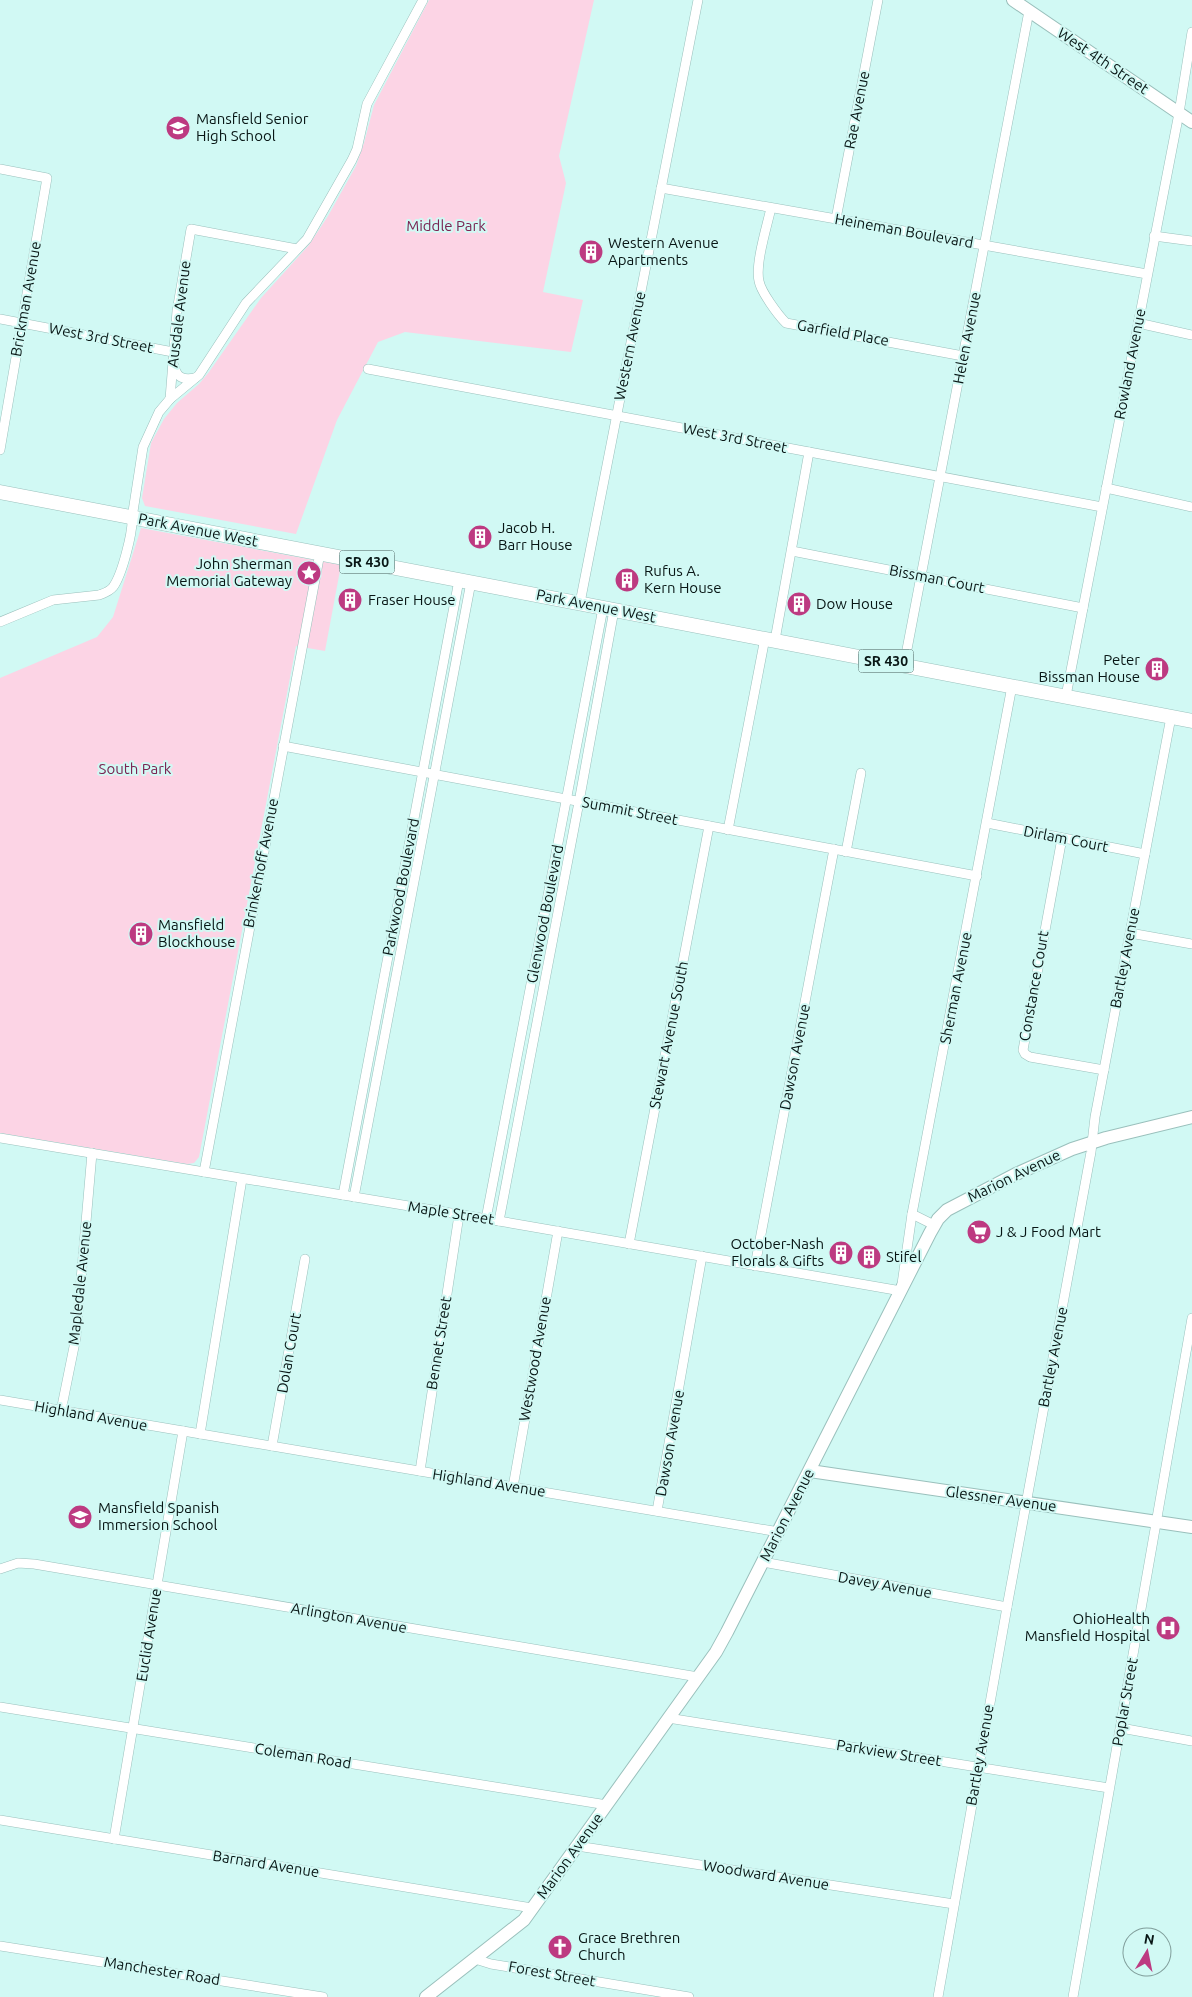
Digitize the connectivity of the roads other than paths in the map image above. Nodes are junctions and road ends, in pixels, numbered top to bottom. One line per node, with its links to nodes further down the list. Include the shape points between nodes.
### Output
1 (423, 0): 15 (street, via 367,104 357,149 347,170 312,232)
2 (698, 0): 9 (street, Western Avenue)
3 (878, 0): 11 (street, Rae Avenue)
4 (1024, 4): 6 (street, West 4th Street); 14 (street, Helen Avenue)
5 (1192, 32): 6 (street, Rowland Avenue)
6 (1179, 113): 7 (street, West 4th Street); 12 (street, Rowland Avenue)
7 (1192, 122)
8 (0, 169): 18 (street, Brickman Avenue, via 47,178)
9 (661, 188): 10 (street, Heineman Boulevard); 26 (street, Western Avenue)
10 (771, 208): 11 (street, Heineman Boulevard); 22 (street, Garfield Place, via 759,266 759,282 786,323)
11 (836, 219): 14 (street, Heineman Boulevard)
12 (1154, 236): 13 (street); 16 (street, Rowland Avenue)
13 (1192, 242)
14 (984, 245): 16 (street, Heineman Boulevard); 22 (street, Helen Avenue)
15 (297, 249): 21 (street, Ausdale Avenue, via 191,230); 24 (street, via 246,304)
16 (1147, 274): 19 (street, Rowland Avenue)
17 (0, 319): 18 (street, West 3rd Street)
18 (21, 323): 21 (street, West 3rd Street); 27 (street, Brickman Avenue)
19 (1138, 323): 20 (street); 30 (street, Rowland Avenue)
20 (1192, 335)
21 (173, 356): 24 (street, via 178,376); 25 (street, Ausdale Avenue)
22 (963, 356): 29 (street, Helen Avenue)
23 (368, 369): 26 (street, West 3rd Street)
24 (196, 378): 25 (street)
25 (170, 399): 34 (street, via 156,417 144,447)
26 (617, 416): 28 (street, West 3rd Street); 39 (street, Western Avenue)
27 (0, 450)
28 (809, 452): 29 (street, West 3rd Street); 35 (street)
29 (940, 476): 32 (street, West 3rd Street); 37 (street, Helen Avenue)
30 (1106, 488): 32 (street, Rowland Avenue); 33 (street)
31 (0, 492): 34 (main road, Park Avenue West / SR 430)
32 (1102, 507): 40 (street, Rowland Avenue)
33 (1192, 507)
34 (132, 518): 36 (main road, Park Avenue West / SR 430); 42 (street, via 118,578 110,590 99,595 52,600)
35 (792, 551): 37 (street, Bissman Court); 43 (street)
36 (320, 553): 38 (main road, Park Avenue West / SR 430); 49 (street, Brinkerhoff Avenue)
37 (921, 576): 40 (street, Bissman Court); 44 (street, Helen Avenue)
38 (465, 581): 39 (main road, Park Avenue West / SR 430); 50 (street, Parkwood Boulevard); 52 (street)
39 (580, 603): 41 (main road, Park Avenue West / SR 430)
40 (1083, 608): 46 (street, Rowland Avenue)
41 (609, 609): 43 (main road, Park Avenue West / SR 430); 53 (street, Glenwood Boulevard); 54 (street, Glenwood Boulevard)
42 (0, 622)
43 (770, 639): 44 (main road, Park Avenue West / SR 430); 57 (street)
44 (904, 665): 45 (main road, Park Avenue West / SR 430)
45 (1012, 686): 46 (main road, Park Avenue West / SR 430); 55 (street, Sherman Avenue)
46 (1066, 696): 47 (main road, Park Avenue West / SR 430)
47 (1171, 717): 48 (main road, Park Avenue West / SR 430); 61 (street, Bartley Avenue)
48 (1192, 721)
49 (283, 746): 50 (street, Summit Street); 70 (street, Brinkerhoff Avenue)
50 (423, 772): 52 (street, Summit Street); 72 (street, Parkwood Boulevard)
51 (861, 773): 60 (street)
52 (434, 774): 53 (street, Summit Street); 73 (street)
53 (567, 799): 54 (street, Summit Street); 76 (street, Glenwood Boulevard)
54 (579, 802): 56 (street, Summit Street); 77 (street, Glenwood Boulevard)
55 (987, 823): 58 (street, Dirlam Court); 62 (street, Sherman Avenue)
56 (709, 826): 57 (street, Summit Street); 80 (street, Stewart Avenue South)
57 (728, 830): 59 (street, Summit Street)
58 (1062, 838): 61 (street, Dirlam Court); 65 (street, Constance Court, via 1023,1050 1030,1057)
59 (834, 849): 60 (street, Summit Street); 83 (street, Dawson Avenue)
60 (846, 852): 62 (street, Summit Street)
61 (1145, 854): 63 (street, Bartley Avenue)
62 (977, 876): 74 (street, Sherman Avenue)
63 (1130, 933): 64 (street); 65 (street, Bartley Avenue)
64 (1192, 944)
65 (1104, 1070): 68 (street, Bartley Avenue)
66 (1192, 1117): 68 (street, Marion Avenue)
67 (0, 1138): 69 (street, Maple Street)
68 (1092, 1142): 78 (street, Marion Avenue, via 967,1199 947,1210); 94 (street, Bartley Avenue)
69 (92, 1153): 70 (street, Maple Street); 87 (street, Mapledale Avenue, via 76,1337)
70 (204, 1172): 71 (street, Maple Street)
71 (242, 1179): 72 (street, Maple Street); 89 (street)
72 (343, 1195): 73 (street, Maple Street)
73 (354, 1197): 75 (street, Maple Street)
74 (912, 1214): 78 (street); 84 (street, Sherman Avenue)
75 (459, 1215): 76 (street, Maple Street); 91 (street, Bennet Street)
76 (486, 1219): 77 (street, Maple Street)
77 (499, 1221): 79 (street, Maple Street)
78 (934, 1225): 84 (street, Marion Avenue)
79 (558, 1232): 80 (street, Maple Street); 93 (street, Westwood Avenue)
80 (629, 1244): 81 (street, Maple Street)
81 (702, 1256): 83 (street, Maple Street); 95 (street, Dawson Avenue)
82 (305, 1259): 90 (street, Dolan Court)
83 (755, 1266): 84 (street, Maple Street)
84 (901, 1291): 92 (street, Marion Avenue)
85 (1192, 1318): 96 (street, Poplar Street)
86 (0, 1400): 87 (street, Highland Avenue)
87 (61, 1411): 88 (street, Highland Avenue)
88 (183, 1431): 89 (street, Highland Avenue); 101 (street, Euclid Avenue)
89 (200, 1434): 90 (street, Highland Avenue)
90 (272, 1446): 91 (street, Highland Avenue)
91 (420, 1471): 93 (street, Highland Avenue)
92 (810, 1471): 94 (street, Glessner Avenue); 98 (street, Marion Avenue)
93 (513, 1487): 95 (street, Highland Avenue)
94 (1026, 1503): 96 (street, Glessner Avenue); 102 (street, Bartley Avenue)
95 (657, 1511): 98 (street, Highland Avenue)
96 (1157, 1522): 97 (street, Glessner Avenue); 106 (street, Poplar Street)
97 (1192, 1527)
98 (779, 1532): 99 (street, Marion Avenue)
99 (763, 1562): 102 (street, Davey Avenue); 103 (street, Marion Avenue, via 724,1638)
100 (0, 1569): 101 (street, Arlington Avenue, via 10,1564 26,1563)
101 (157, 1585): 103 (street, Arlington Avenue); 107 (street, Euclid Avenue)
102 (1006, 1607): 109 (street, Bartley Avenue)
103 (698, 1677): 105 (street, Marion Avenue)
104 (0, 1707): 107 (street, Coleman Road)
105 (668, 1718): 109 (street, Parkview Street); 111 (street, Marion Avenue)
106 (1121, 1728): 108 (street); 110 (street, Poplar Street)
107 (134, 1729): 111 (street, Coleman Road); 113 (street, Euclid Avenue)
108 (1192, 1742)
109 (978, 1768): 110 (street, Parkview Street); 115 (street, Bartley Avenue)
110 (1109, 1788): 123 (street, Poplar Street)
111 (606, 1805): 114 (street, Marion Avenue)
112 (0, 1820): 113 (street, Barnard Avenue)
113 (114, 1839): 116 (street, Barnard Avenue)
114 (577, 1846): 115 (street, Woodward Avenue); 116 (street, Marion Avenue)
115 (954, 1904): 122 (street, Bartley Avenue)
116 (532, 1908): 118 (street, Marion Avenue, via 516,1927)
117 (0, 1946): 119 (street, Manchester Road)
118 (475, 1959): 120 (street, Marion Avenue); 121 (street, Forest Street)
119 (323, 1997)
120 (426, 1997)
121 (689, 1997)
122 (938, 1997)
123 (1073, 1997)

